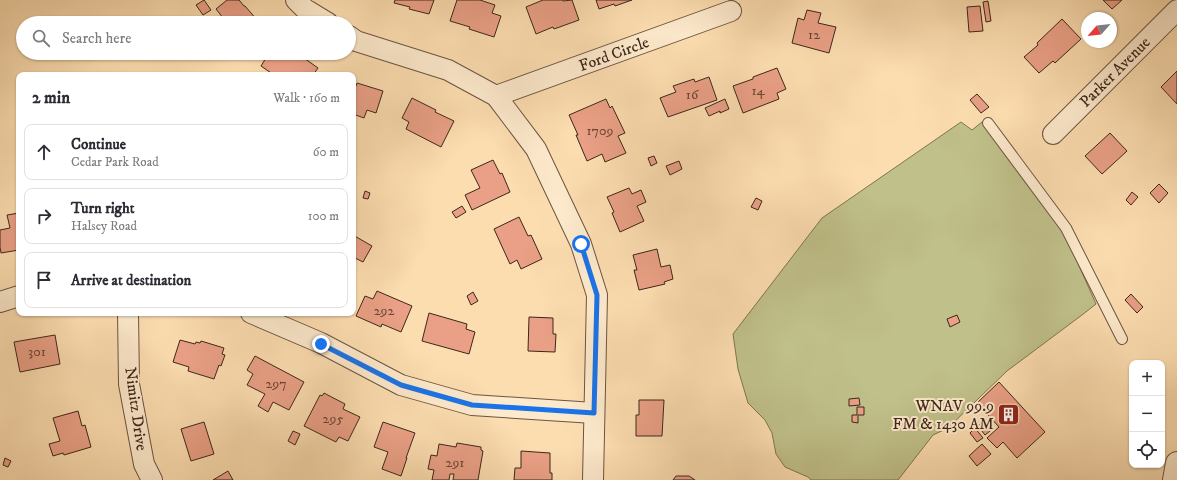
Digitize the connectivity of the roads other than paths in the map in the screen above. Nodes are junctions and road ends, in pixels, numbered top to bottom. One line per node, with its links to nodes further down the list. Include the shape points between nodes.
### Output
1 (296, 0): 4 (street)
2 (1177, 10): 8 (street, Parker Avenue)
3 (731, 11): 6 (street, Ford Circle)
4 (316, 16)
5 (356, 41): 6 (street, via 448,70)
6 (496, 96): 14 (street, via 536,149 581,244 597,295)
7 (988, 123): 13 (lane, via 1066,228)
8 (1053, 134)
9 (16, 297): 10 (street)
10 (0, 302)
11 (128, 316): 16 (street, Nimitz Drive, via 129,384 144,464)
12 (258, 316): 14 (street, via 321,344 401,385 472,405)
13 (1122, 339)
14 (594, 413): 17 (street)
15 (1177, 463): 18 (street)
16 (152, 480)
17 (593, 480)
18 (1174, 480)

